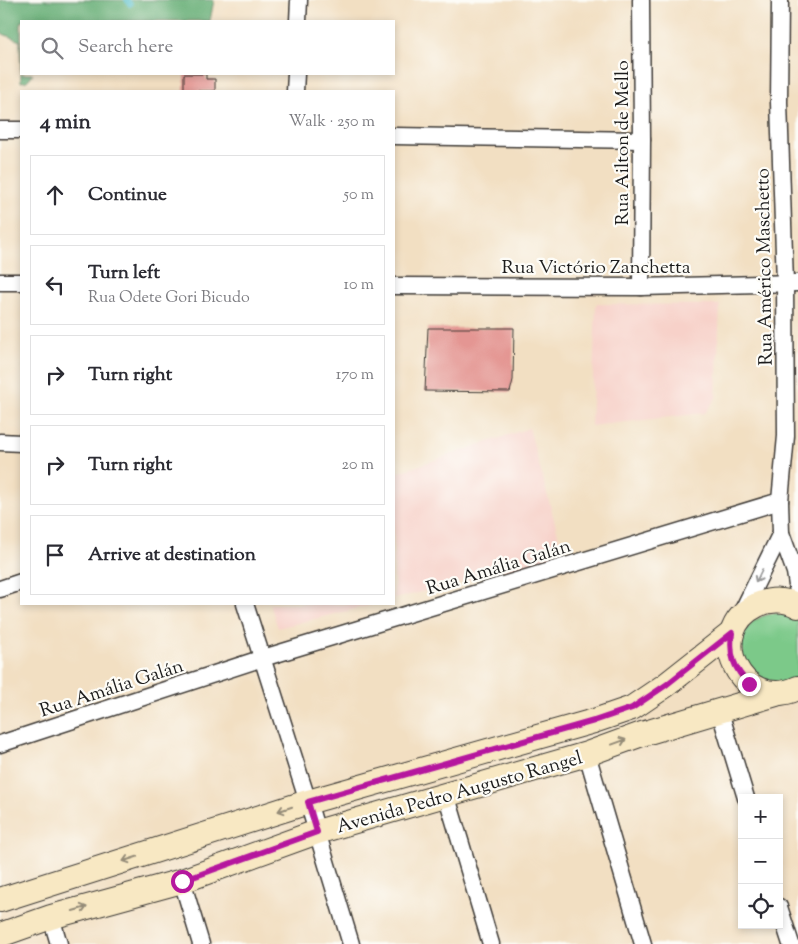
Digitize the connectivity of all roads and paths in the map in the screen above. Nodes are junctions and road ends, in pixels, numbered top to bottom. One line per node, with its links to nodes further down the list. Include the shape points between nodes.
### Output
1 (299, 0): 4 (street)
2 (641, 0): 10 (street, Rua Ailton de Mello)
3 (780, 0): 13 (street, Rua Américo Maschetto, via 779,102)
4 (298, 20)
5 (296, 75): 6 (street)
6 (295, 90)
7 (0, 130): 8 (street)
8 (20, 130)
9 (395, 136): 10 (street)
10 (642, 140): 15 (street, Rua Ailton de Mello)
11 (0, 282): 12 (street)
12 (20, 282)
13 (791, 283): 15 (street, Rua Victório Zanchetta); 16 (street, Rua Américo Maschetto)
14 (395, 286): 15 (street, Rua Victório Zanchetta)
15 (641, 287)
16 (792, 436): 19 (street, Rua Américo Maschetto)
17 (0, 442): 18 (street)
18 (20, 444)
19 (780, 501): 20 (street, Rua Américo Maschetto); 28 (street, Rua Amália Galán)
20 (781, 533): 21 (street, Rua Américo Maschetto); 27 (street, Rua Américo Maschetto, one-way to 27)
21 (797, 572): 24 (street, Rua Américo Maschetto)
22 (20, 582): 23 (street)
23 (0, 589)
24 (798, 592)
25 (245, 605): 28 (street)
26 (798, 606): 27 (street, Avenida Pedro Augusto Rangel, via 779,600 763,602 750,608)
27 (735, 626): 29 (street, via 730,647 739,674 762,691); 35 (street, Avenida Pedro Augusto Rangel, via 666,685 632,708)
28 (264, 658): 31 (street, Rua Amália Galán); 35 (street)
29 (791, 691): 30 (street, Avenida Pedro Augusto Rangel)
30 (719, 710): 32 (street, Avenida Pedro Augusto Rangel, one-way to 30); 34 (street)
31 (0, 744)
32 (587, 754): 33 (street, Avenida Pedro Augusto Rangel); 46 (street)
33 (446, 794): 36 (street, Avenida Pedro Augusto Rangel); 45 (street)
34 (745, 794)
35 (308, 802): 36 (street); 38 (street, Avenida Pedro Augusto Rangel, one-way to 38)
36 (317, 832): 37 (street, Avenida Pedro Augusto Rangel); 44 (street)
37 (182, 881): 39 (street, Avenida Pedro Augusto Rangel, one-way to 37); 43 (street)
38 (0, 900)
39 (51, 917): 41 (street, Avenida Pedro Augusto Rangel); 42 (street)
40 (783, 919): 47 (street)
41 (0, 935)
42 (59, 944)
43 (201, 944)
44 (351, 944)
45 (492, 944)
46 (643, 944)
47 (791, 944)

